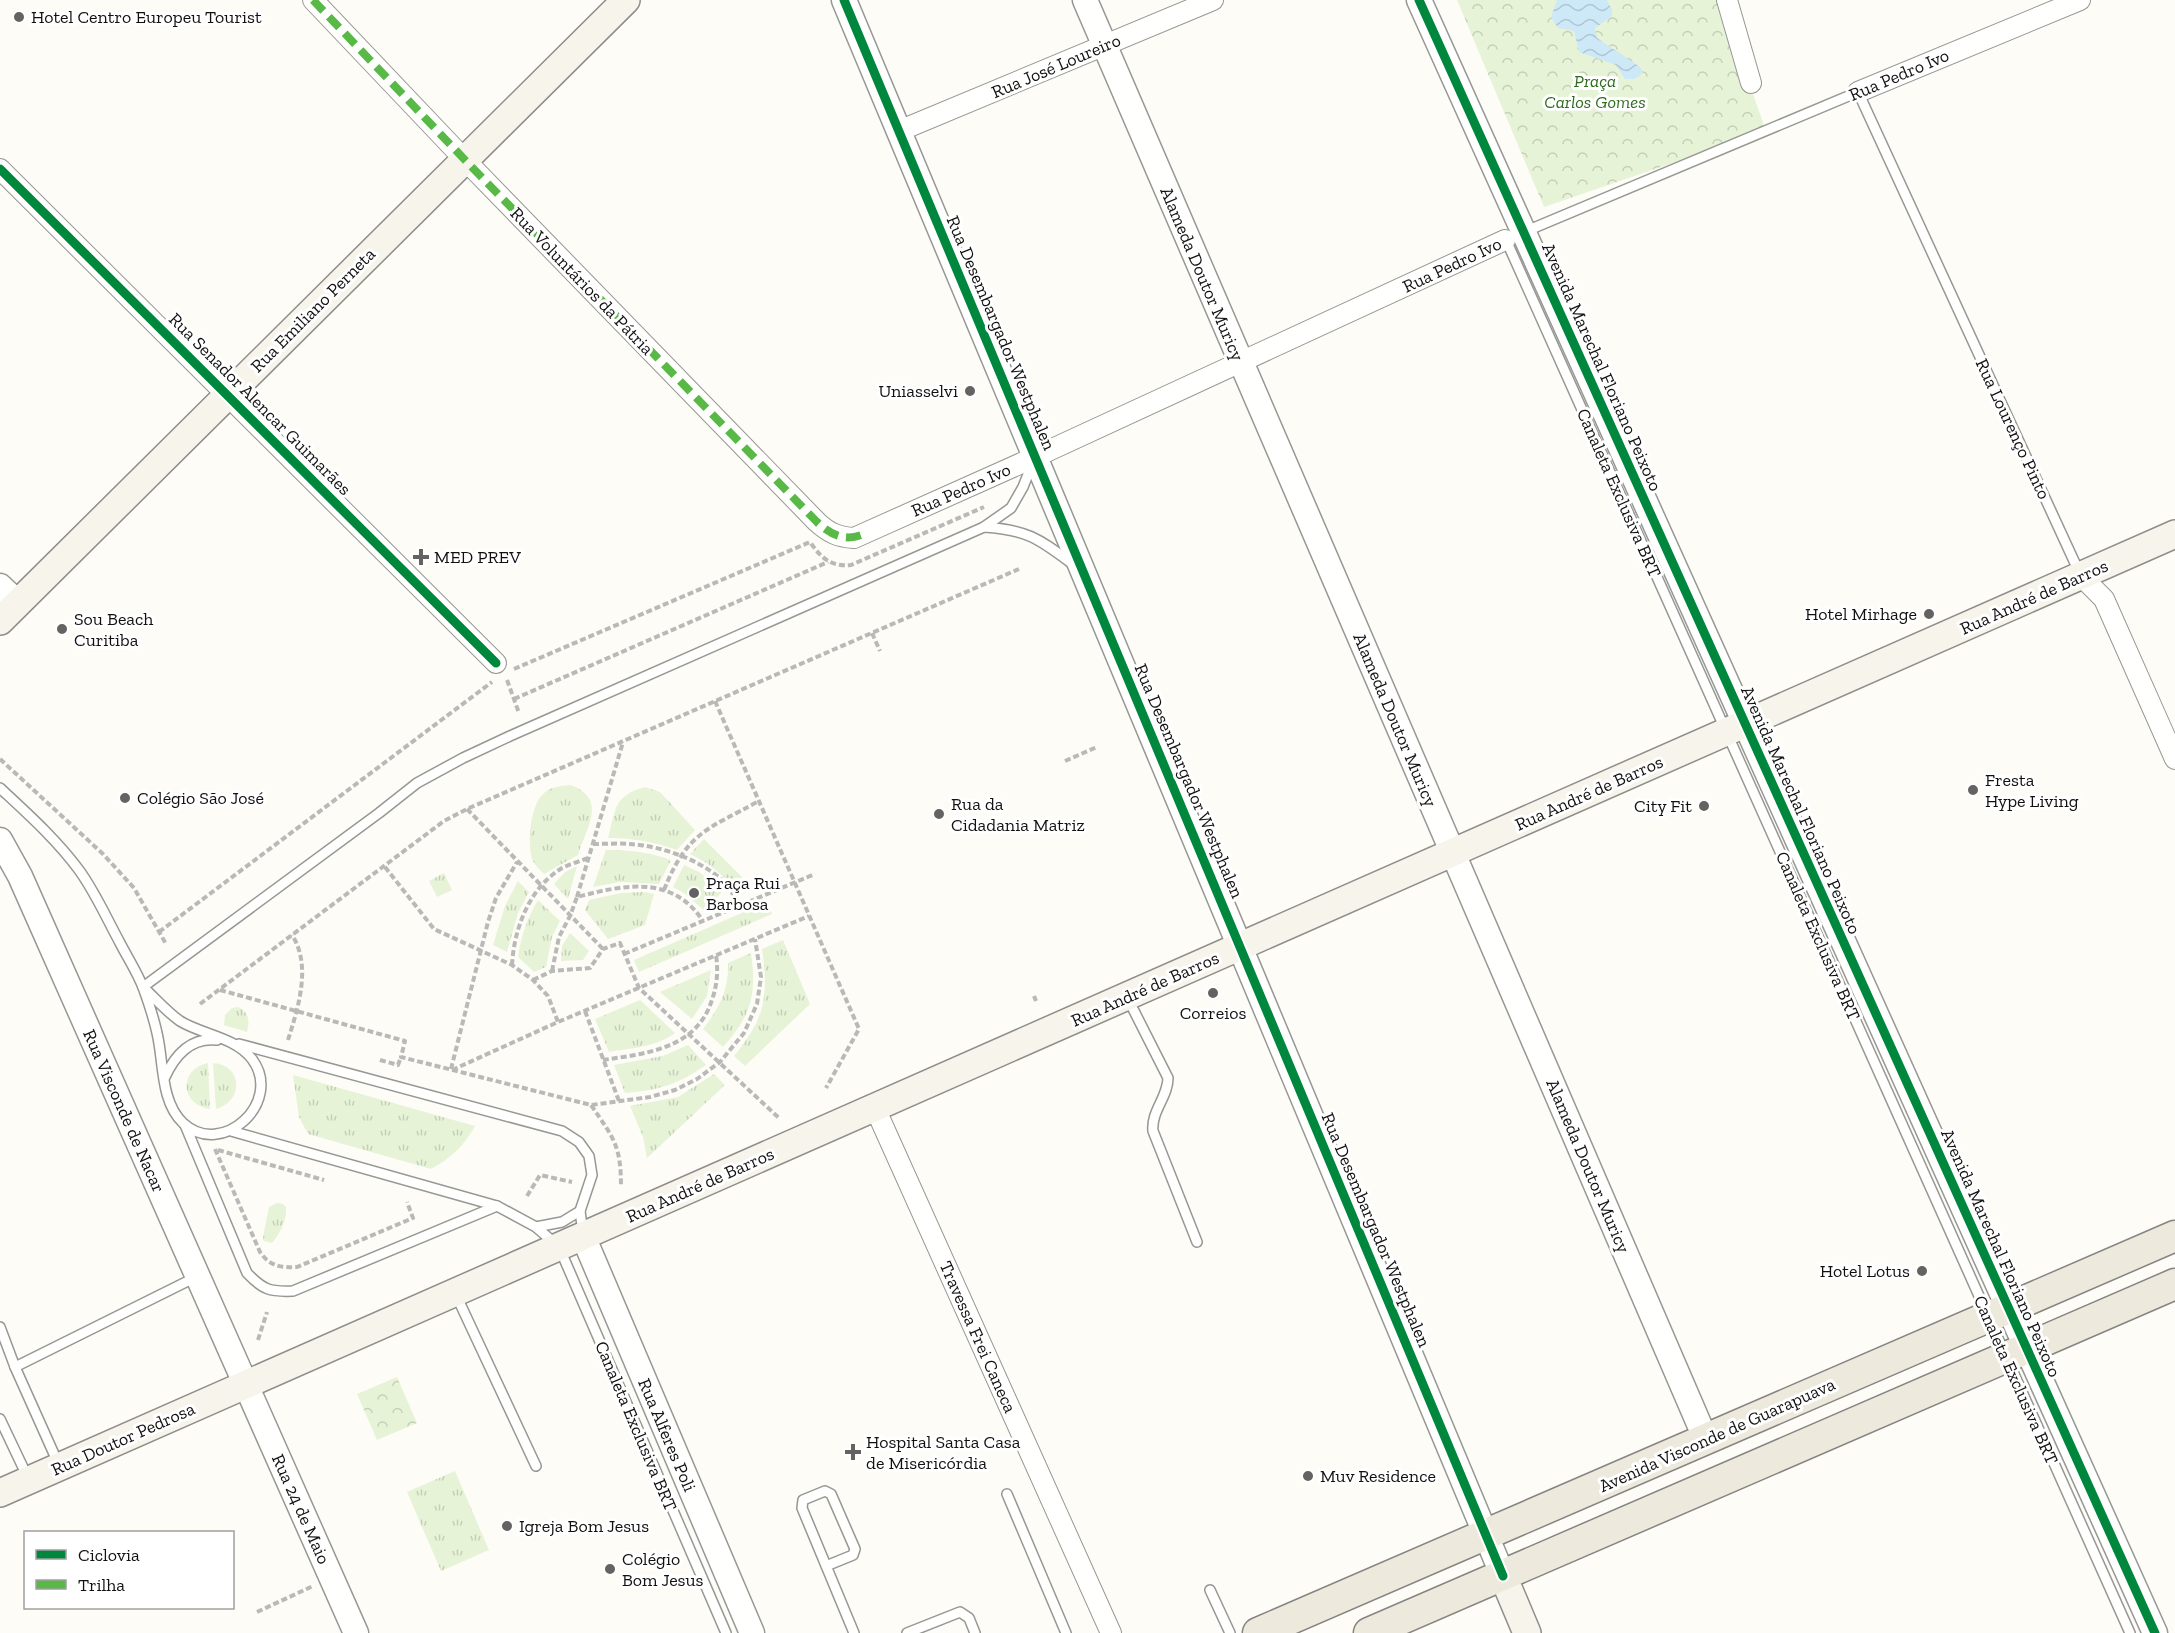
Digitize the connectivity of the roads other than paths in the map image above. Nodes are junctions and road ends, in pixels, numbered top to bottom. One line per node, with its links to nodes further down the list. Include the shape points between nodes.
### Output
1 (313, 0): 13 (street, Rua Voluntários da Pátria)
2 (626, 0): 13 (main road, Rua Emiliano Perneta)
3 (844, 0): 12 (street, Rua Desembargador Westphalen)
4 (1085, 0): 9 (street, Alameda Doutor Muricy)
5 (1213, 0): 9 (street, Rua José Loureiro)
6 (1419, 0): 15 (street, Avenida Marechal Floriano Peixoto)
7 (1727, 0): 10 (street)
8 (2080, 0): 11 (street, Rua Pedro Ivo)
9 (1105, 45): 12 (street, Rua José Loureiro); 16 (street, Alameda Doutor Muricy)
10 (1752, 83)
11 (1858, 92): 15 (lane, Rua Pedro Ivo); 23 (lane, Rua Lourenço Pinto)
12 (899, 131): 18 (street, Rua Desembargador Westphalen)
13 (465, 160): 17 (main road, Rua Emiliano Perneta); 20 (street, Rua Voluntários da Pátria, via 817,522 828,532 843,537)
14 (0, 169): 17 (street, Rua Senador Alencar Guimarães)
15 (1514, 236): 16 (street, Rua Pedro Ivo); 26 (street, Avenida Marechal Floriano Peixoto)
16 (1240, 362): 18 (street, Rua Pedro Ivo); 30 (street, Alameda Doutor Muricy)
17 (227, 395): 24 (main road, Rua Emiliano Perneta); 25 (street, Rua Senador Alencar Guimarães)
18 (1035, 457): 19 (lane, via 1011,508); 20 (street, Rua Pedro Ivo); 22 (street, Rua Desembargador Westphalen)
19 (984, 527): 22 (lane, via 1019,531 1035,538); 32 (lane, via 463,758 417,783)
20 (864, 534)
21 (2175, 534): 23 (main road, Rua André de Barros)
22 (1083, 572): 31 (street, Rua Desembargador Westphalen)
23 (2081, 576): 26 (main road, Rua André de Barros); 27 (street, Rua Lourenço Pinto, via 2104,599)
24 (6, 603)
25 (500, 668)
26 (1736, 728): 30 (main road, Rua André de Barros); 49 (street, Avenida Marechal Floriano Peixoto)
27 (2175, 759)
28 (0, 788): 32 (lane, via 47,832 80,871)
29 (0, 840): 46 (street, Rua Visconde de Nacar, via 20,876)
30 (1452, 853): 31 (main road, Rua André de Barros); 56 (street, Alameda Doutor Muricy)
31 (1240, 946): 33 (main road, Rua André de Barros); 63 (street, Rua Desembargador Westphalen)
32 (143, 987): 34 (lane, via 180,1021); 35 (lane)
33 (1127, 997): 36 (main road, Rua André de Barros); 43 (lane, via 1168,1078 1152,1121)
34 (225, 1041): 35 (lane, via 209,1039 194,1043 181,1051); 38 (lane, via 241,1048 253,1060 260,1076 255,1109); 41 (lane, via 562,1131 579,1142 589,1156 592,1175)
35 (165, 1077): 37 (lane, via 166,1095 173,1112)
36 (874, 1107): 41 (main road, Rua André de Barros); 75 (street, Travessa Frei Caneca)
37 (185, 1125): 38 (lane, via 214,1134); 39 (lane, via 247,1273 258,1285 273,1292 293,1291)
38 (231, 1131): 39 (lane, Canaleta Exclusiva BRT)
39 (497, 1206): 40 (lane, Canaleta Exclusiva BRT)
40 (536, 1227): 41 (lane, Canaleta Exclusiva BRT); 41 (lane, via 562,1222)
41 (574, 1231): 48 (main road, Rua André de Barros); 69 (lane, Canaleta Exclusiva BRT); 70 (street, Rua Alferes Poli)
42 (2175, 1236): 44 (main road, Avenida Visconde de Guarapuava)
43 (1197, 1242)
44 (2122, 1259): 45 (main road); 49 (main road, Avenida Visconde de Guarapuava)
45 (2175, 1271)
46 (198, 1276): 52 (lane); 53 (street, Rua Visconde de Nacar)
47 (2175, 1284): 51 (main road)
48 (455, 1293): 53 (main road, Rua André de Barros); 58 (lane)
49 (1998, 1313): 51 (street, Avenida Marechal Floriano Peixoto); 54 (main road, Avenida Visconde de Guarapuava)
50 (0, 1328): 52 (lane)
51 (2016, 1353): 57 (main road); 79 (lane, Canaleta Exclusiva BRT); 80 (street, Avenida Marechal Floriano Peixoto)
52 (15, 1367): 59 (lane)
53 (246, 1384): 59 (main road, Rua Doutor Pedrosa); 68 (street, Rua 24 de Maio)
54 (1808, 1395): 56 (main road, Avenida Visconde de Guarapuava); 57 (main road)
55 (0, 1419): 60 (lane)
56 (1706, 1440): 63 (main road, Avenida Visconde de Guarapuava)
57 (1772, 1459): 65 (main road)
58 (536, 1466)
59 (60, 1467): 60 (main road, Rua Doutor Pedrosa)
60 (29, 1480): 61 (main road, Rua Doutor Pedrosa)
61 (0, 1493)
62 (1007, 1494): 74 (lane)
63 (1486, 1535): 65 (street, Rua Desembargador Westphalen); 67 (main road, Avenida Visconde de Guarapuava)
64 (826, 1566): 64 (lane, via 802,1508 803,1500 825,1491 831,1494 855,1549 853,1556); 71 (lane)
65 (1503, 1576): 77 (main road); 78 (main road, Rua Desembargador Westphalen)
66 (1210, 1590): 76 (lane)
67 (1270, 1630)
68 (356, 1633)
69 (726, 1633)
70 (752, 1633)
71 (854, 1633)
72 (907, 1633): 73 (lane, via 960,1612 969,1618)
73 (975, 1633)
74 (1066, 1633)
75 (1111, 1633)
76 (1230, 1633)
77 (1369, 1633)
78 (1527, 1633)
79 (2130, 1633)
80 (2155, 1633)

